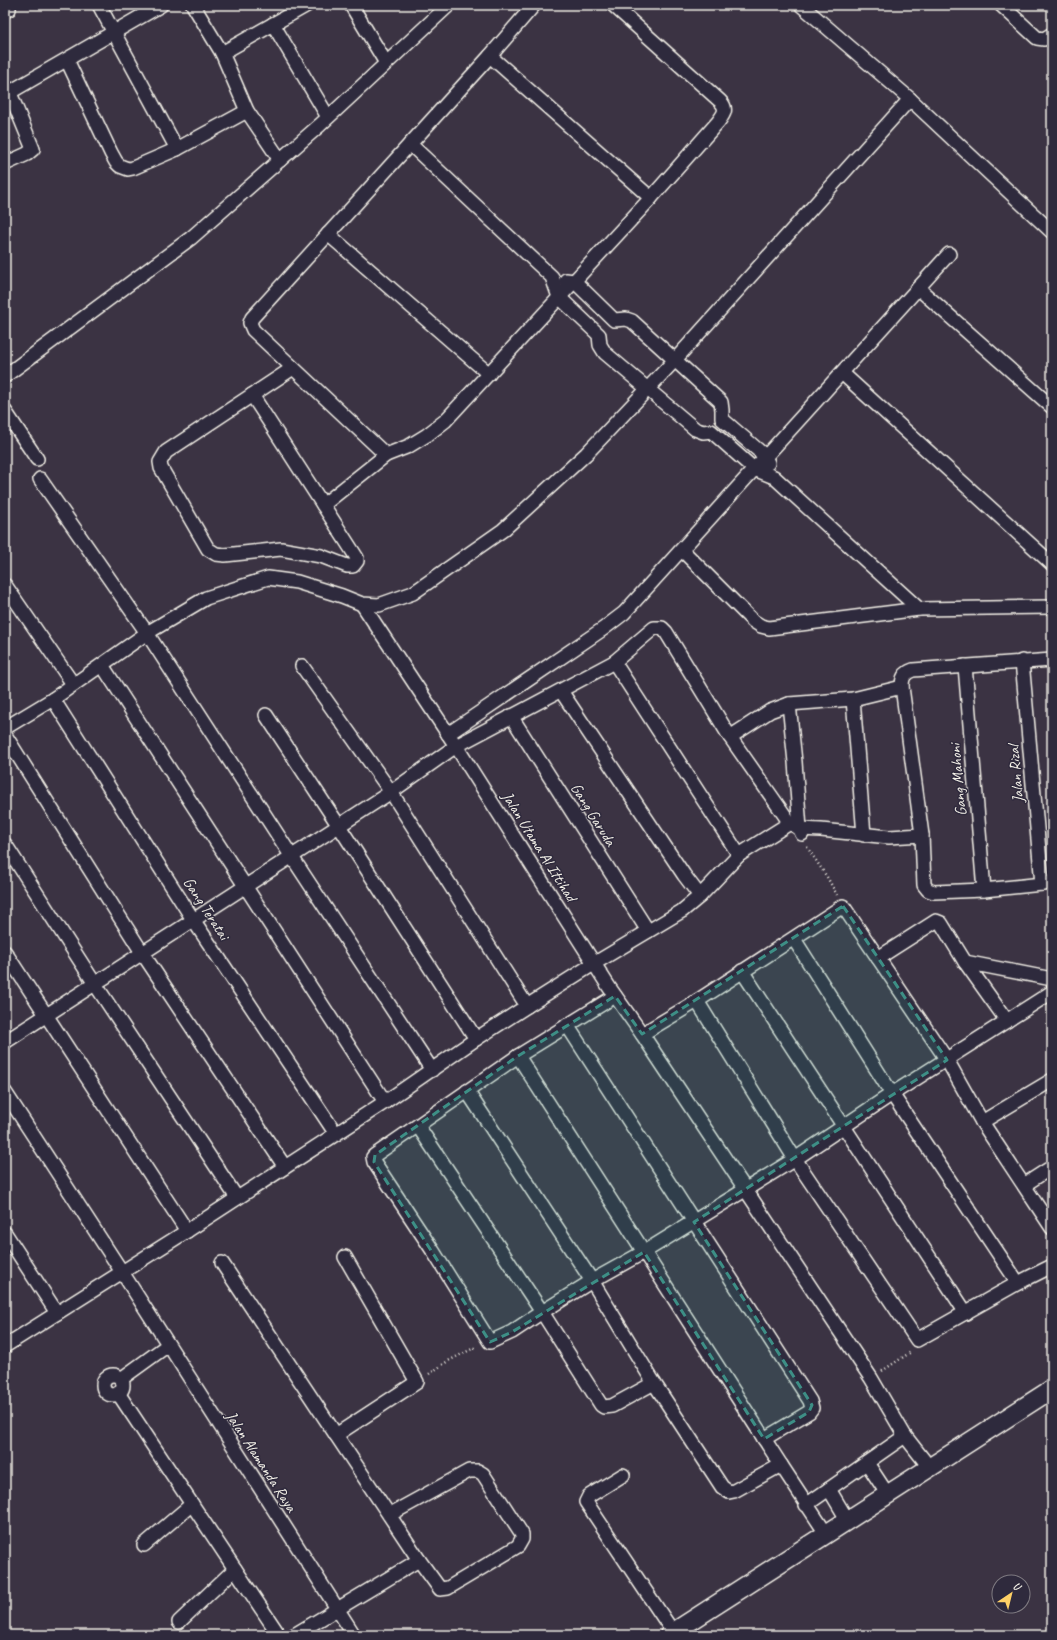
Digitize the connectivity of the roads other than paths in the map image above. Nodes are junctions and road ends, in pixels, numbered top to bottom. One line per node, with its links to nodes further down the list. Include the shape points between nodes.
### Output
1 (9, 5): 12 (street)
2 (99, 5): 14 (street)
3 (161, 5): 14 (street)
4 (193, 5): 16 (street)
5 (307, 5): 13 (street)
6 (351, 5): 19 (street)
7 (448, 5): 19 (street)
8 (534, 5): 17 (street)
9 (613, 5): 28 (street, via 725,107 724,115)
10 (801, 5): 21 (street)
11 (1001, 5): 15 (street, via 1037,38 1044,39)
12 (5, 11)
13 (273, 24): 16 (street); 23 (street)
14 (115, 33): 18 (street); 25 (street)
15 (1052, 34)
16 (222, 53): 22 (street)
17 (490, 56): 24 (street); 28 (street)
18 (67, 60): 20 (street); 25 (street, via 110,153 120,166 133,168)
19 (386, 63): 23 (street)
20 (7, 94): 27 (street, via 33,149)
21 (910, 99): 29 (street); 38 (street)
22 (247, 111): 25 (street); 26 (street)
23 (328, 117): 26 (street)
24 (410, 144): 30 (street); 32 (street)
25 (177, 149)
26 (280, 160): 42 (street, via 191,238)
27 (5, 164)
28 (651, 198): 33 (street)
29 (1052, 232)
30 (328, 234): 39 (street, via 250,323 253,330); 41 (street)
31 (949, 254): 34 (street)
32 (552, 277): 33 (street); 35 (street)
33 (574, 281): 35 (street); 36 (street)
34 (918, 288): 40 (street); 45 (street)
35 (559, 297): 37 (street); 41 (street)
36 (614, 320): 37 (street); 38 (street, via 632,321)
37 (599, 335): 43 (street, via 600,345 605,353)
38 (674, 361): 43 (street); 47 (street, via 721,402)
39 (293, 368): 44 (street); 49 (street)
40 (842, 373): 50 (street); 57 (street)
41 (489, 374): 49 (street, via 427,435)
42 (5, 376)
43 (648, 389): 48 (street, via 695,429); 59 (street, via 586,454 502,530 413,593 379,605)
44 (252, 395): 55 (street); 55 (street, via 166,452 160,462 161,468 208,549 216,554 225,555 281,549 321,556 353,566 356,558)
45 (1052, 407)
46 (5, 411): 51 (street)
47 (722, 419): 48 (street); 50 (street)
48 (711, 431): 52 (street)
49 (386, 455): 55 (street)
50 (765, 456): 52 (street); 53 (street)
51 (37, 459)
52 (754, 470): 53 (street); 56 (street)
53 (774, 478): 61 (street)
54 (40, 479): 62 (street)
55 (323, 505)
56 (682, 550): 61 (street, via 753,621 769,628); 78 (street, via 619,617)
57 (1052, 564)
58 (5, 585): 69 (street)
59 (362, 604): 62 (street, via 297,582 268,578 206,598); 78 (street, Jalan Utama Al Ittihad)
60 (1052, 607): 61 (street)
61 (919, 609)
62 (147, 633): 66 (street); 89 (street)
63 (1052, 660): 64 (street)
64 (1022, 661): 68 (street); 90 (street, Jalan Rizal)
65 (614, 662): 71 (street); 80 (street, via 650,630 662,628); 88 (street)
66 (102, 665): 69 (street); 91 (street)
67 (302, 666): 82 (street)
68 (965, 666): 70 (street, via 908,671 902,680); 92 (street, Gang Mahoni)
69 (73, 684): 72 (street)
70 (902, 687): 73 (street); 86 (street)
71 (561, 691): 76 (street); 93 (street)
72 (53, 699): 77 (street); 94 (street, Gang Teratai)
73 (853, 699): 74 (street); 85 (street)
74 (789, 704): 80 (street, via 770,711); 84 (street)
75 (266, 715): 83 (street)
76 (512, 716): 81 (street); 95 (street, Gang Garuda)
77 (5, 728)
78 (448, 734): 81 (street, Jalan Utama Al Ittihad)
79 (5, 735): 98 (street)
80 (730, 737): 84 (street)
81 (456, 746): 82 (street); 101 (street, Jalan Utama Al Ittihad)
82 (391, 792): 83 (street); 108 (street)
83 (339, 826): 89 (street); 113 (street)
84 (799, 832): 85 (street, via 821,830); 88 (street)
85 (864, 835): 86 (street)
86 (922, 835): 92 (street, via 924,885 928,890)
87 (5, 844): 104 (street)
88 (739, 856): 93 (street)
89 (292, 857): 91 (street); 117 (street)
90 (1047, 884): 92 (street)
91 (246, 888): 94 (street); 122 (street)
92 (984, 890)
93 (700, 896): 95 (street, via 682,911)
94 (194, 921): 98 (street); 126 (street, Gang Teratai)
95 (648, 931): 101 (street)
96 (794, 939): 99 (street, via 843,906); 102 (street); 121 (street)
97 (5, 952): 109 (street)
98 (143, 954): 104 (street); 128 (street)
99 (878, 958): 100 (street, via 936,921 941,923); 116 (street)
100 (965, 962): 103 (street); 110 (street)
101 (596, 967): 105 (street, Jalan Utama Al Ittihad); 108 (street)
102 (742, 971): 107 (street); 125 (street)
103 (1052, 980)
104 (96, 984): 109 (street); 132 (street)
105 (612, 991): 111 (street); 112 (street, Jalan Utama Al Ittihad)
106 (1052, 992): 110 (street)
107 (697, 1001): 112 (street); 127 (street)
108 (527, 1006): 113 (street)
109 (47, 1016): 114 (street); 135 (street)
110 (1008, 1021): 116 (street)
111 (567, 1025): 115 (street); 133 (street)
112 (642, 1034): 131 (street, Jalan Utama Al Ittihad)
113 (476, 1039): 117 (street)
114 (5, 1042)
115 (518, 1056): 119 (street); 137 (street)
116 (947, 1060): 121 (street); 123 (street)
117 (432, 1070): 122 (street)
118 (1052, 1080): 123 (street)
119 (467, 1091): 124 (street); 142 (street)
120 (5, 1092): 141 (street, Jalan Alamanda Raya)
121 (892, 1094): 125 (street); 143 (street)
122 (385, 1102): 126 (street)
123 (982, 1122): 130 (street)
124 (418, 1126): 144 (street); 144 (street, via 375,1155 374,1162 490,1342 512,1332)
125 (844, 1127): 127 (street); 146 (street)
126 (336, 1134): 128 (street)
127 (795, 1159): 131 (street); 146 (street, via 917,1340)
128 (285, 1167): 132 (street)
129 (1052, 1167): 130 (street)
130 (1024, 1185): 134 (street)
131 (746, 1190): 133 (street); 154 (street, Jalan Utama Al Ittihad, via 871,1378)
132 (237, 1198): 135 (street)
133 (694, 1222): 137 (street); 155 (street, via 812,1405 809,1412)
134 (1052, 1228)
135 (187, 1231): 141 (street)
136 (5, 1233): 145 (street)
137 (644, 1252): 142 (street); 155 (street)
138 (344, 1257): 153 (street, via 417,1382)
139 (222, 1263): 153 (street)
140 (1052, 1266): 143 (street)
141 (122, 1272): 145 (street); 148 (street, Jalan Alamanda Raya)
142 (592, 1281): 144 (street); 150 (street)
143 (1018, 1284): 146 (street)
144 (542, 1312): 150 (street, via 604,1407 612,1406)
145 (57, 1313): 147 (street)
146 (966, 1313)
147 (6, 1344)
148 (168, 1345): 149 (street); 170 (street, Jalan Alamanda Raya)
149 (121, 1379): 152 (street, via 122,1390); 152 (street, via 112,1374 107,1376 102,1385 108,1394)
150 (654, 1383): 157 (street, via 726,1491 734,1491)
151 (1052, 1389): 158 (main road)
152 (118, 1393): 162 (street)
153 (336, 1434): 164 (street)
154 (905, 1436): 156 (street); 158 (street, Jalan Utama Al Ittihad)
155 (764, 1439): 157 (street)
156 (866, 1463): 160 (street); 161 (street)
157 (781, 1465): 163 (street)
158 (930, 1468): 161 (main road)
159 (623, 1475): 172 (street, via 589,1496 586,1502)
160 (829, 1489): 163 (street); 165 (street)
161 (888, 1495): 165 (main road)
162 (192, 1504): 167 (street); 169 (street)
163 (806, 1505): 166 (street)
164 (389, 1515): 168 (street); 168 (street, via 469,1471 478,1471 483,1474 522,1534 518,1546 444,1589 436,1585)
165 (848, 1521): 166 (main road)
166 (827, 1535): 172 (main road)
167 (144, 1545)
168 (418, 1560): 170 (street)
169 (235, 1569): 171 (street); 173 (street)
170 (337, 1609): 174 (street); 175 (street, Jalan Alamanda Raya)
171 (179, 1622)
172 (671, 1634)
173 (279, 1635)
174 (294, 1635)
175 (354, 1635)

